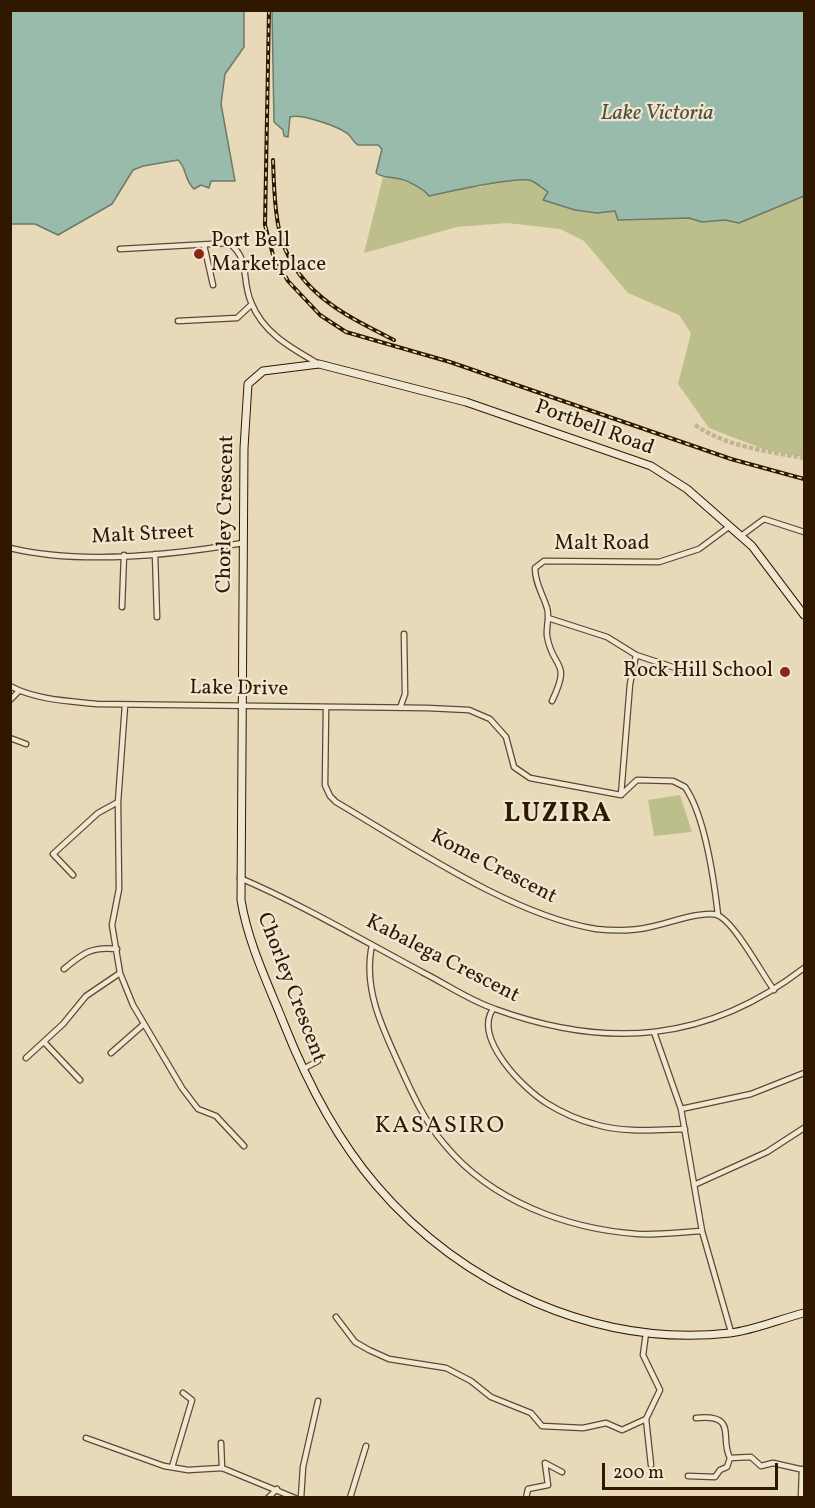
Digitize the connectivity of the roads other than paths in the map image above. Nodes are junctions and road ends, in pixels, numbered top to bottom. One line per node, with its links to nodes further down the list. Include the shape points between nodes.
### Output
1 (204, 245): 2 (street); 3 (street); 4 (street, via 229,243 243,258)
2 (120, 249)
3 (213, 285)
4 (251, 304): 5 (street, via 237,318); 6 (street, via 270,333)
5 (178, 321)
6 (319, 364): 7 (main road, Portbell Road, via 466,402 651,466 687,489); 10 (main road, Chorley Crescent, via 263,371 248,384)
7 (730, 526): 9 (main road, Portbell Road); 17 (street, Malt Road, via 699,549 659,562 543,561 535,568 535,579)
8 (804, 532): 9 (street, via 764,519)
9 (741, 536): 15 (main road, Portbell Road)
10 (244, 543): 13 (street, Malt Street); 26 (main road, Chorley Crescent)
11 (10, 548): 12 (street, Malt Street, via 43,555)
12 (124, 555): 13 (street, Malt Street); 14 (street)
13 (155, 555): 16 (street)
14 (122, 607)
15 (804, 615)
16 (157, 617)
17 (548, 618): 19 (street, via 607,637); 24 (street, Malt Road, via 548,641 562,677)
18 (404, 634): 27 (street, via 405,694)
19 (636, 655): 20 (street); 31 (street)
20 (691, 673)
21 (10, 686): 22 (street, Lake Drive)
22 (19, 691): 23 (street); 25 (street, Lake Drive, via 54,699)
23 (10, 700)
24 (552, 701)
25 (125, 705): 26 (street, Lake Drive); 32 (street)
26 (242, 706): 28 (street, Lake Drive); 34 (main road, Chorley Crescent)
27 (400, 708): 28 (street, Lake Drive); 31 (street, Lake Drive, via 484,715 501,729 513,764 526,776)
28 (326, 709): 35 (street, Kome Crescent, via 325,785 330,796 519,905 597,929 626,930 705,914)
29 (10, 738): 30 (street)
30 (26, 744)
31 (621, 795): 35 (street, via 637,780 673,781 685,787 704,836)
32 (118, 802): 33 (street, via 98,813 53,854); 37 (street, via 119,889 112,925)
33 (73, 875)
34 (240, 878): 36 (street, Kabalega Crescent, via 299,904); 49 (main road, Chorley Crescent, via 248,931)
35 (718, 915): 41 (street)
36 (372, 945): 42 (street, Kabalega Crescent); 57 (street, via 370,988 392,1049 435,1133 470,1171 531,1208 568,1222 638,1234)
37 (117, 949): 39 (street, via 89,949); 40 (street)
38 (804, 968): 41 (street, Kabalega Crescent)
39 (64, 969)
40 (120, 973): 43 (street, via 126,993); 45 (street, via 86,996)
41 (774, 990): 44 (street, Kabalega Crescent, via 732,1013)
42 (493, 1009): 44 (street, Kabalega Crescent, via 587,1032); 54 (street, via 487,1028 497,1051 520,1080 546,1103 594,1124 640,1130)
43 (144, 1024): 46 (street); 55 (street, via 197,1108 216,1116)
44 (654, 1032): 52 (street)
45 (44, 1042): 47 (street); 51 (street)
46 (111, 1053)
47 (26, 1058)
48 (318, 1061): 49 (street)
49 (303, 1070): 61 (main road, Chorley Crescent, via 364,1170 438,1244 485,1276 552,1310 612,1328)
50 (804, 1073): 52 (street, via 751,1094)
51 (80, 1080)
52 (681, 1109): 54 (street)
53 (804, 1128): 56 (street, via 767,1152)
54 (685, 1129): 56 (street)
55 (244, 1146)
56 (694, 1185): 57 (street)
57 (702, 1231): 60 (street)
58 (804, 1313): 60 (main road, Chorley Crescent)
59 (336, 1317): 65 (street, via 355,1342 369,1350 389,1359 446,1368 476,1384 490,1397 531,1413 544,1427 582,1428 606,1423 622,1430)
60 (731, 1332): 61 (main road, Chorley Crescent)
61 (646, 1333): 65 (street, via 643,1355 660,1390)
62 (183, 1393): 71 (street, via 192,1400)
63 (318, 1401): 79 (street, via 303,1467)
64 (696, 1418): 69 (street, via 720,1421 726,1426)
65 (646, 1419): 70 (street)
66 (86, 1438): 71 (street)
67 (221, 1443): 72 (street)
68 (366, 1446): 80 (street)
69 (730, 1458): 73 (street, via 751,1456 761,1466 773,1463); 75 (street, via 727,1467 715,1477)
70 (651, 1465)
71 (172, 1467): 72 (street)
72 (222, 1467): 76 (street)
73 (803, 1469): 82 (street)
74 (562, 1472): 81 (street, via 545,1463 547,1486 528,1489)
75 (688, 1476)
76 (277, 1489): 77 (street); 78 (street)
77 (268, 1497)
78 (295, 1497)
79 (302, 1497)
80 (350, 1497)
81 (526, 1497)
82 (801, 1497)

